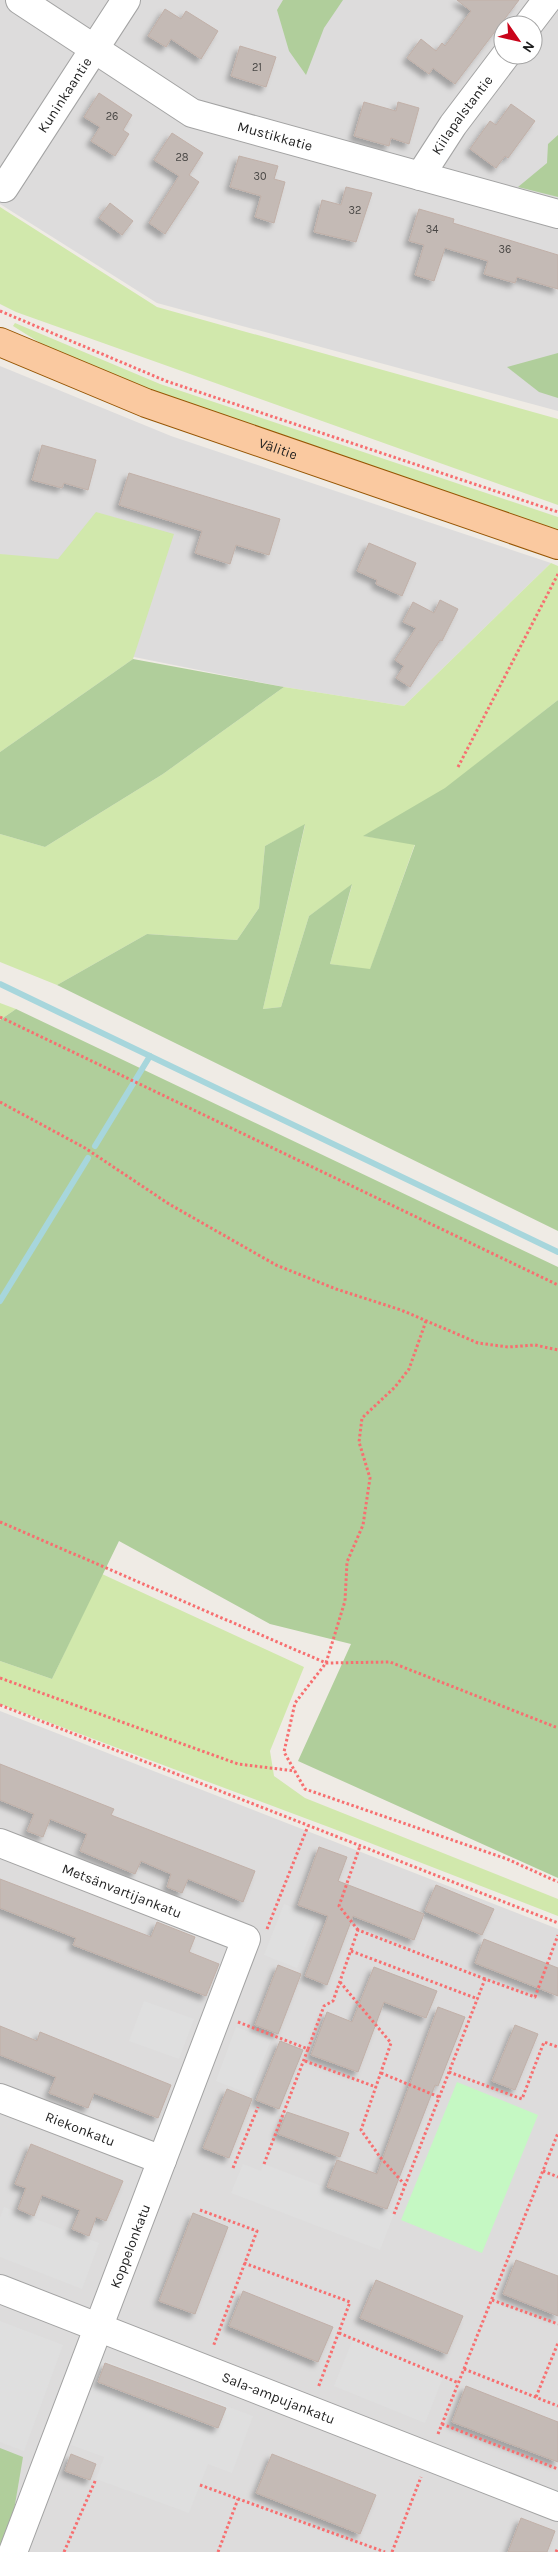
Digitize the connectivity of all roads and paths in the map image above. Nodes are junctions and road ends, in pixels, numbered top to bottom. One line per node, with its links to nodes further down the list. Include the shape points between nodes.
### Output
1 (20, 0): 5 (street, Mustikkatie)
2 (126, 0): 5 (street, Kuninkaantie)
3 (547, 0): 4 (street)
4 (536, 15)
5 (94, 49): 7 (street, Mustikkatie, via 192,113); 8 (street, Kuninkaantie)
6 (498, 65): 7 (street, Kiilapalstantie)
7 (420, 176): 9 (street, Mustikkatie)
8 (4, 188)
9 (558, 214)
10 (0, 311): 13 (path, via 166,380)
11 (0, 342): 14 (main road, Välitie, via 146,403)
12 (558, 507): 13 (path)
13 (557, 512)
14 (558, 545)
15 (558, 574): 16 (path)
16 (458, 767)
17 (0, 1017): 19 (path)
18 (0, 1102): 20 (path, via 85,1148 169,1204 276,1265)
19 (558, 1285)
20 (426, 1320): 21 (path, via 478,1343 508,1347 535,1345); 23 (path, via 408,1369 395,1387 362,1418 358,1442 370,1478 363,1525 347,1562 345,1601)
21 (558, 1350)
22 (0, 1522): 23 (path)
23 (326, 1663): 26 (path, via 390,1662); 27 (path, via 295,1703 284,1752)
24 (0, 1678): 27 (path, via 238,1764)
25 (0, 1705): 28 (path)
26 (558, 1728)
27 (295, 1771): 31 (path, via 305,1788 507,1859)
28 (308, 1826): 30 (path); 34 (path)
29 (0, 1843): 34 (street, Metsänvartijankatu)
30 (360, 1846): 32 (path); 33 (path, via 339,1906)
31 (558, 1882)
32 (558, 1923)
33 (358, 1930): 36 (path); 37 (path)
34 (256, 1935): 51 (street, Koppelonkatu)
35 (558, 1935): 37 (path, via 535,1997)
36 (351, 1951): 38 (path); 39 (path)
37 (485, 1979): 39 (path)
38 (340, 1981): 42 (path, via 333,2001 324,2006); 45 (path, via 391,2043)
39 (478, 1999): 44 (path)
40 (232, 2020): 42 (path)
41 (558, 2047): 44 (path, via 544,2042 522,2099)
42 (308, 2049): 43 (path)
43 (305, 2061): 46 (path); 52 (path)
44 (449, 2072): 47 (path)
45 (381, 2073): 46 (path); 47 (path)
46 (376, 2087): 56 (path, via 361,2130)
47 (440, 2097): 56 (path)
48 (0, 2098): 51 (street, Riekonkatu)
49 (258, 2107): 53 (path)
50 (558, 2133): 54 (path)
51 (162, 2160): 63 (street, Koppelonkatu)
52 (264, 2164)
53 (233, 2168)
54 (543, 2171): 55 (path); 61 (path)
55 (558, 2176)
56 (405, 2185): 58 (path)
57 (200, 2210): 59 (path, via 256,2231)
58 (394, 2214)
59 (244, 2263): 64 (path, via 350,2302); 66 (path)
60 (0, 2288): 63 (street, Sala-ampujankatu)
61 (492, 2300): 62 (path); 67 (path)
62 (558, 2324)
63 (98, 2327): 73 (street, Sala-ampujankatu); 80 (street, Koppelonkatu)
64 (339, 2333): 68 (path); 69 (path)
65 (558, 2344): 70 (path)
66 (210, 2354)
67 (464, 2368): 68 (path); 70 (path)
68 (459, 2383): 72 (path)
69 (316, 2396)
70 (536, 2397): 71 (path)
71 (558, 2406)
72 (442, 2424): 73 (path); 74 (path)
73 (430, 2456): 78 (street, Sala-ampujankatu); 84 (path)
74 (558, 2469)
75 (96, 2479): 81 (path)
76 (200, 2485): 77 (path)
77 (238, 2499): 82 (path); 83 (path)
78 (558, 2506)
79 (558, 2548): 85 (path)
80 (13, 2552)
81 (64, 2552)
82 (218, 2552)
83 (385, 2552)
84 (392, 2552)
85 (556, 2552)

